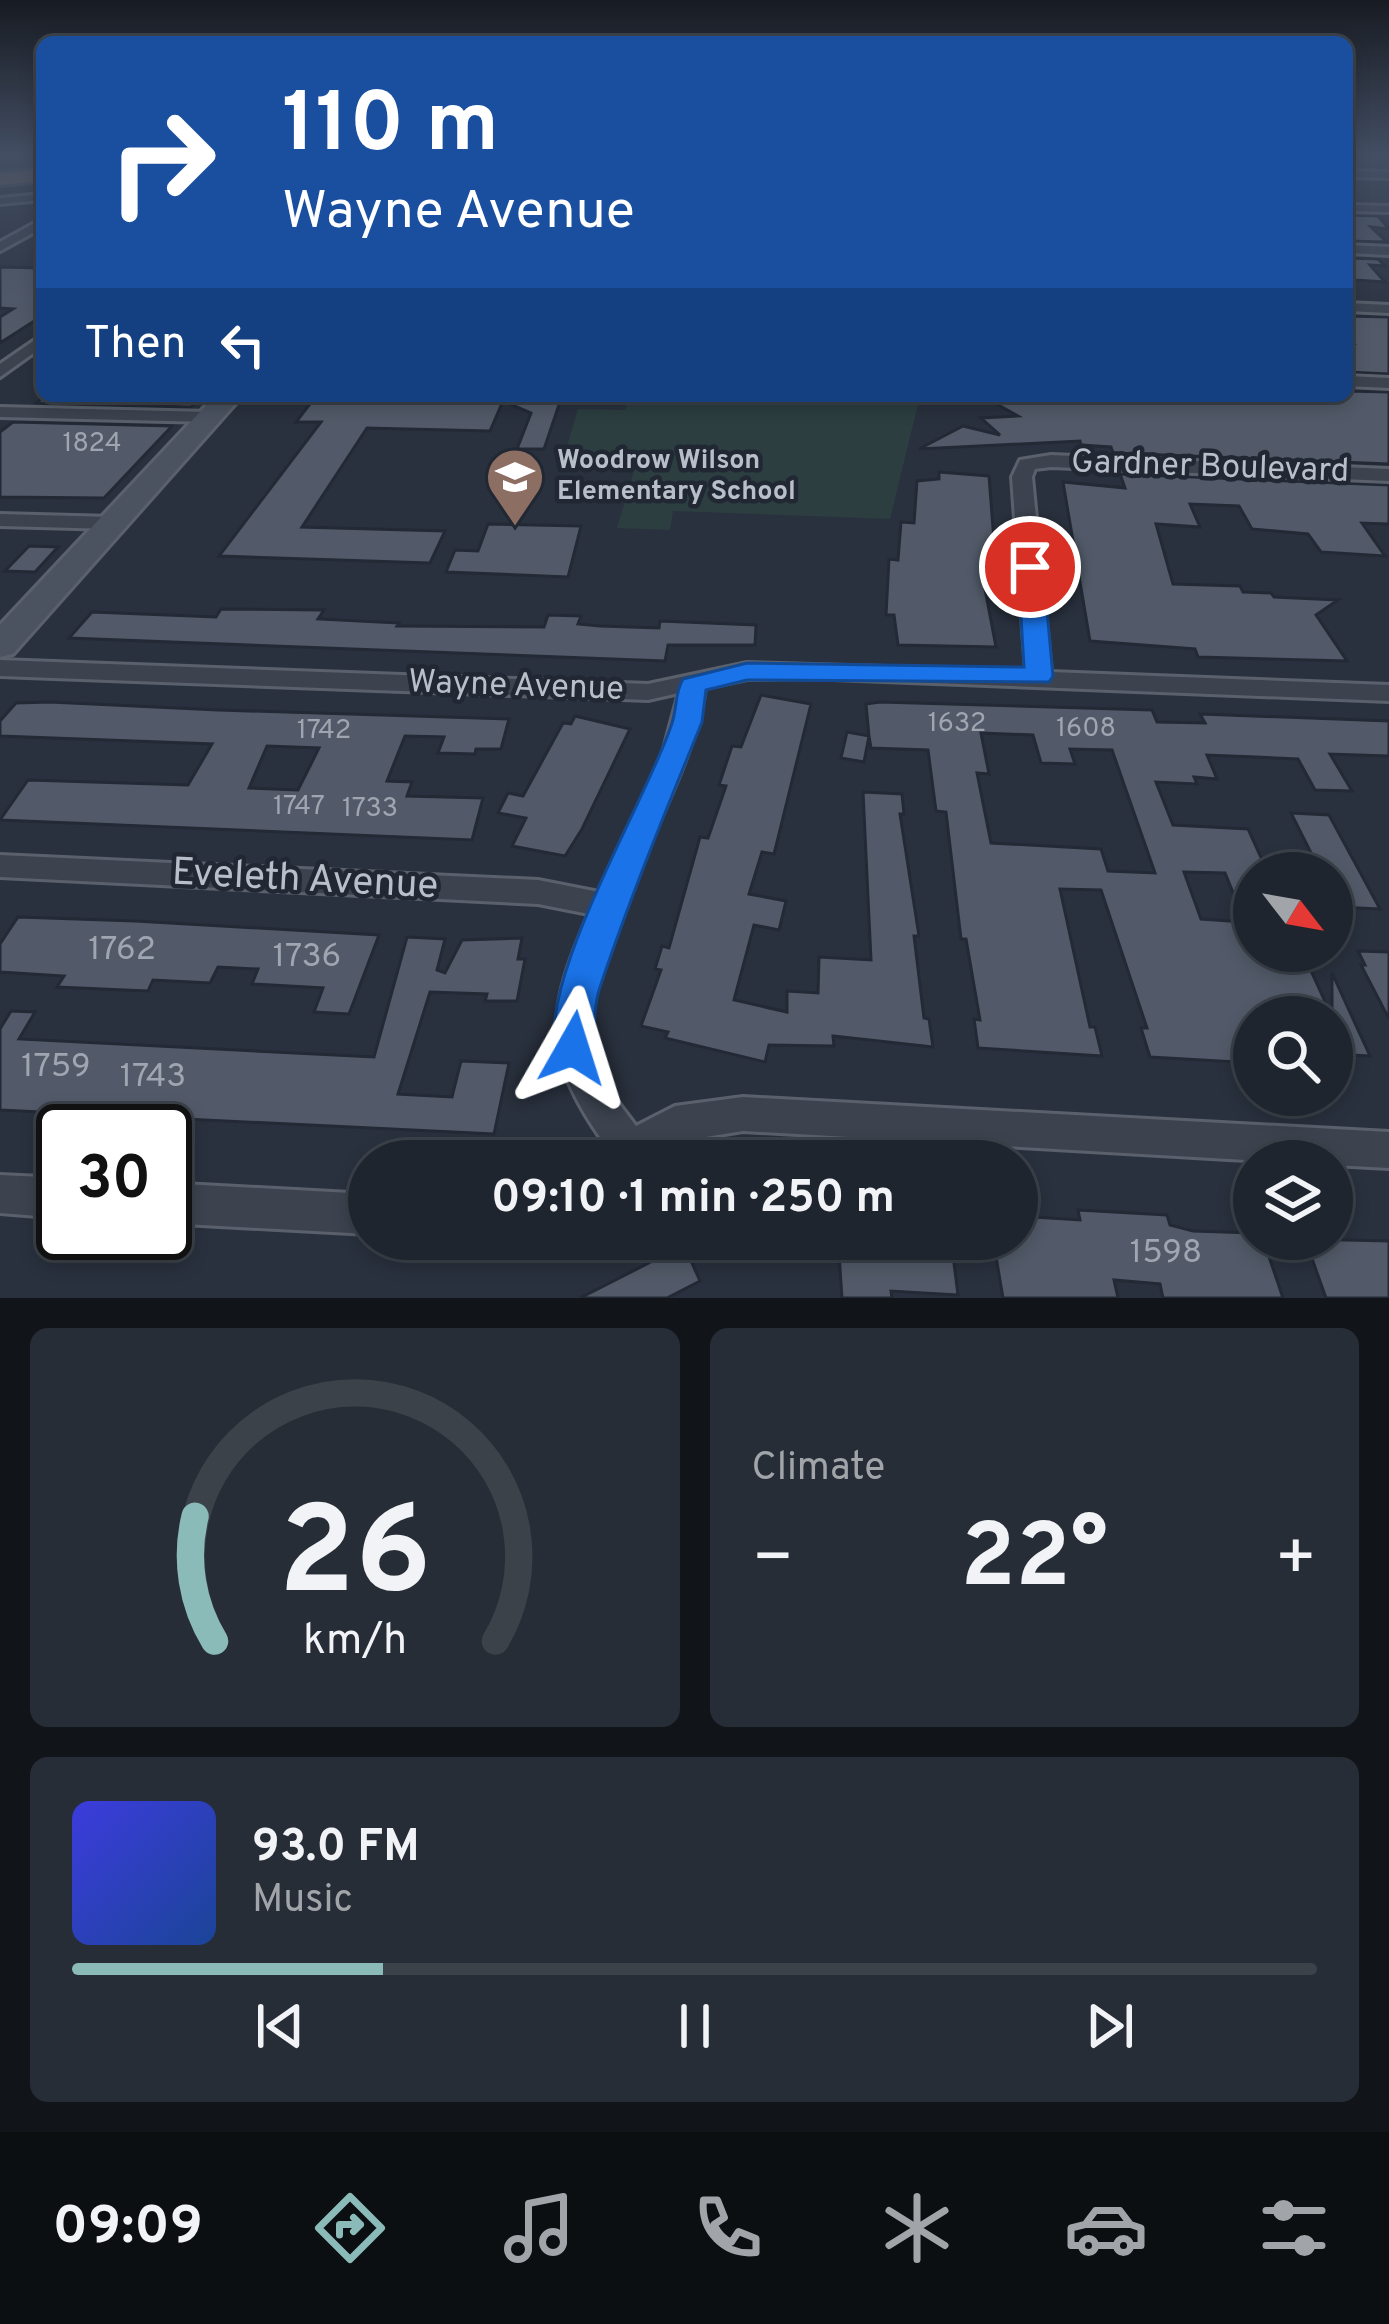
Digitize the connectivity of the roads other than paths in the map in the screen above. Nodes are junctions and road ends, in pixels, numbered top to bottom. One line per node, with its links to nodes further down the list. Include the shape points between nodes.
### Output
1 (36, 226): 2 (street)
2 (0, 247)
3 (1353, 249): 4 (street)
4 (1389, 251)
5 (1353, 308): 6 (street)
6 (1389, 309)
7 (36, 345): 8 (street)
8 (0, 372)
9 (1353, 381): 10 (street)
10 (1389, 383)
11 (219, 407): 12 (street); 15 (street)
12 (0, 412)
13 (1389, 476): 18 (street, Gardner Boulevard, via 1028,464 1022,477)
14 (0, 520): 15 (street)
15 (113, 523): 16 (street)
16 (0, 646)
17 (0, 668): 19 (street, Wayne Avenue, via 648,692)
18 (1039, 676): 19 (street, Wayne Avenue, via 763,671); 20 (street, Wayne Avenue)
19 (693, 685): 22 (street, via 687,722)
20 (1389, 693)
21 (0, 866): 22 (street, Eveleth Avenue, via 538,892)
22 (609, 906): 23 (street, via 575,1004 573,1048)
23 (612, 1140)
24 (645, 1140): 25 (street, via 675,1124 743,1114)
25 (1389, 1150)
26 (0, 1194): 27 (street)
27 (36, 1196)
28 (192, 1204): 29 (street)
29 (348, 1213)

